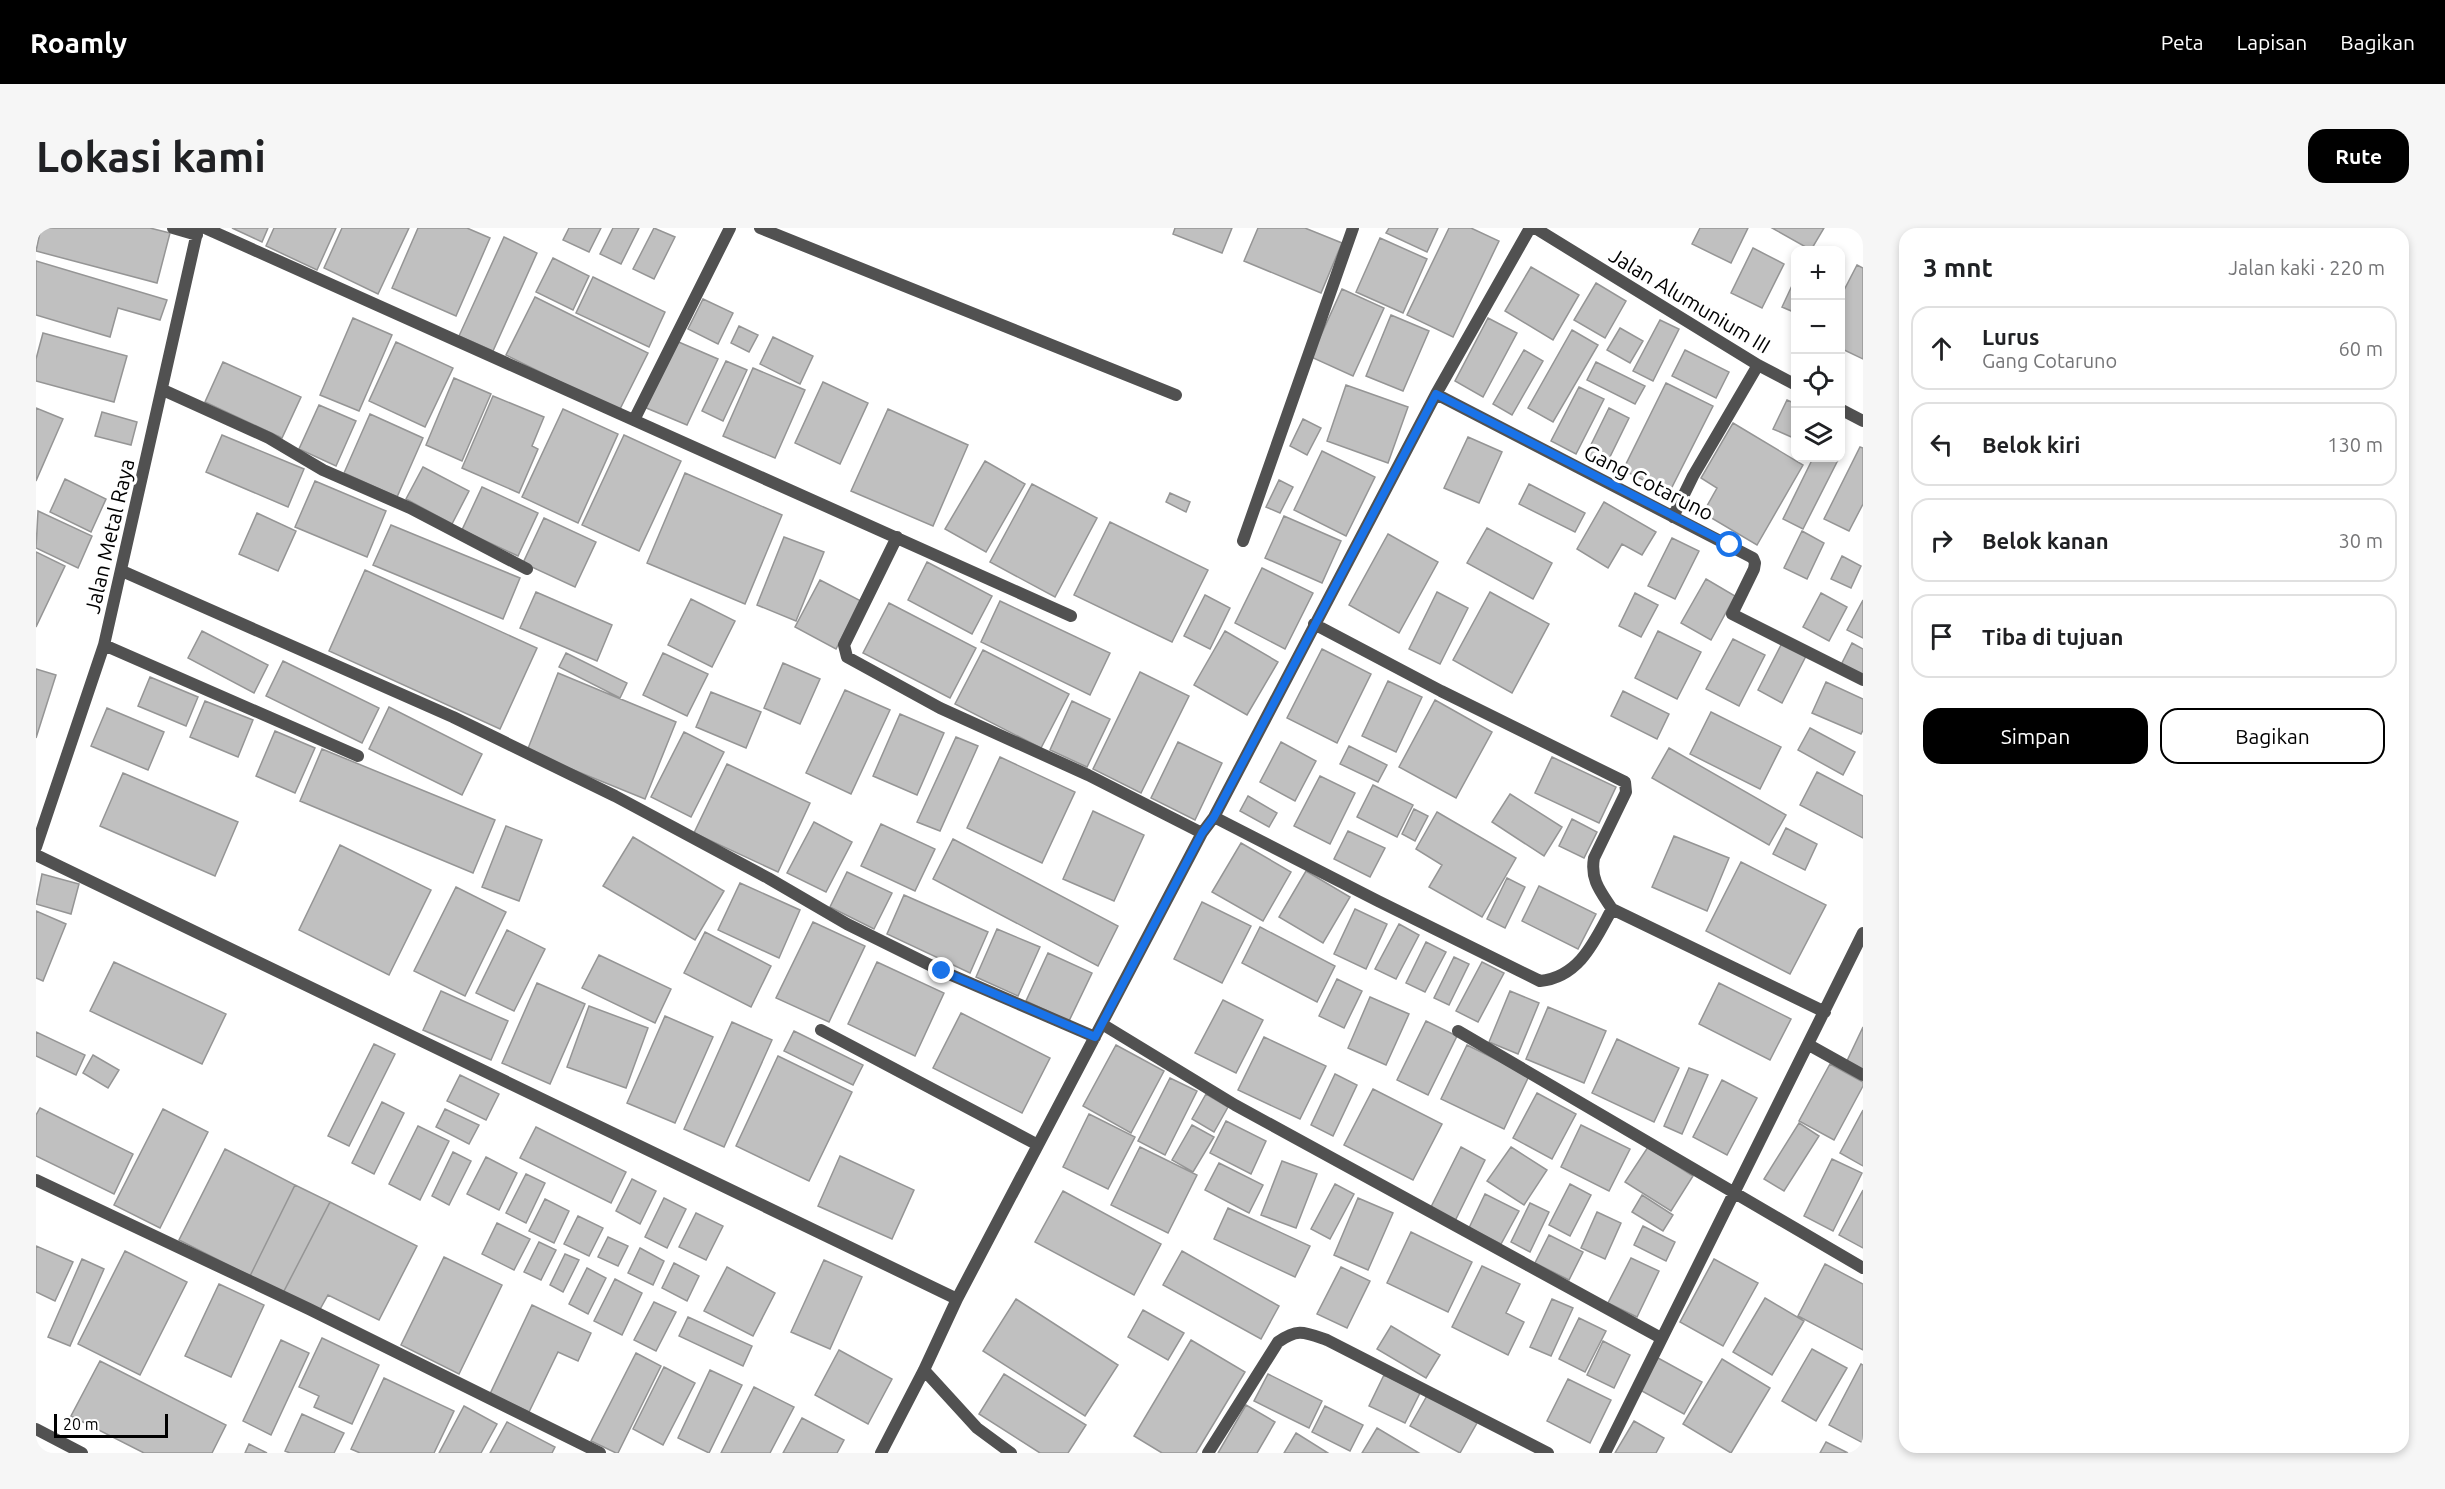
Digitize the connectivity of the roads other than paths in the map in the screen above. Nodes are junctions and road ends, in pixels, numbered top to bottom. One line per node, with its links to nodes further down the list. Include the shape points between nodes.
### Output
1 (173, 228): 6 (street)
2 (730, 228): 13 (street)
3 (760, 228): 11 (street)
4 (1353, 228): 17 (street)
5 (1533, 228): 7 (street, Jalan Alumunium III); 10 (street)
6 (200, 230): 9 (street, Jalan Metal Raya); 13 (street)
7 (1758, 365): 8 (street, Jalan Alumunium III); 15 (street)
8 (1791, 382)
9 (163, 390): 18 (street, via 269,438 323,470 410,508); 19 (street, Jalan Metal Raya)
10 (1436, 394): 15 (street, Gang Cotaruno); 21 (street)
11 (1176, 395)
12 (1845, 412): 14 (street)
13 (634, 420): 16 (street)
14 (1863, 421)
15 (1673, 517): 23 (street, Gang Cotaruno, via 1753,558 1754,568 1732,614)
16 (897, 537): 20 (street); 27 (street, via 844,645 847,657 940,708 1088,775)
17 (1244, 541)
18 (527, 569)
19 (122, 571): 22 (street, Jalan Metal Raya); 36 (street, via 453,717 615,796 942,971)
20 (1071, 616)
21 (1314, 624): 25 (street); 30 (street, via 1624,782 1626,792 1593,865 1596,886)
22 (104, 645): 24 (street); 26 (street, Jalan Metal Raya)
23 (1863, 680)
24 (358, 756)
25 (1214, 817): 27 (street); 30 (street, via 1540,981 1553,980 1580,963)
26 (40, 822): 28 (street, Jalan Metal Raya)
27 (1202, 833): 33 (street)
28 (36, 847)
29 (36, 855): 43 (street)
30 (1612, 909): 32 (street)
31 (1863, 933): 32 (street)
32 (1824, 1012): 37 (street)
33 (1102, 1024): 36 (street); 44 (street, via 1235,1105)
34 (821, 1030): 39 (street)
35 (1458, 1031): 41 (street)
36 (1095, 1037): 39 (street)
37 (1809, 1045): 38 (street); 41 (street)
38 (1863, 1075)
39 (1038, 1145): 43 (street)
40 (36, 1180): 48 (street)
41 (1734, 1195): 42 (street); 44 (street)
42 (1863, 1268)
43 (957, 1299): 45 (street)
44 (1660, 1338): 53 (street)
45 (924, 1370): 49 (street); 50 (street, via 977,1428)
46 (36, 1430): 47 (street)
47 (82, 1453)
48 (600, 1453)
49 (881, 1453)
50 (1011, 1453)
51 (1208, 1453): 52 (street, via 1278,1342 1292,1332 1327,1340)
52 (1548, 1453)
53 (1605, 1453)

